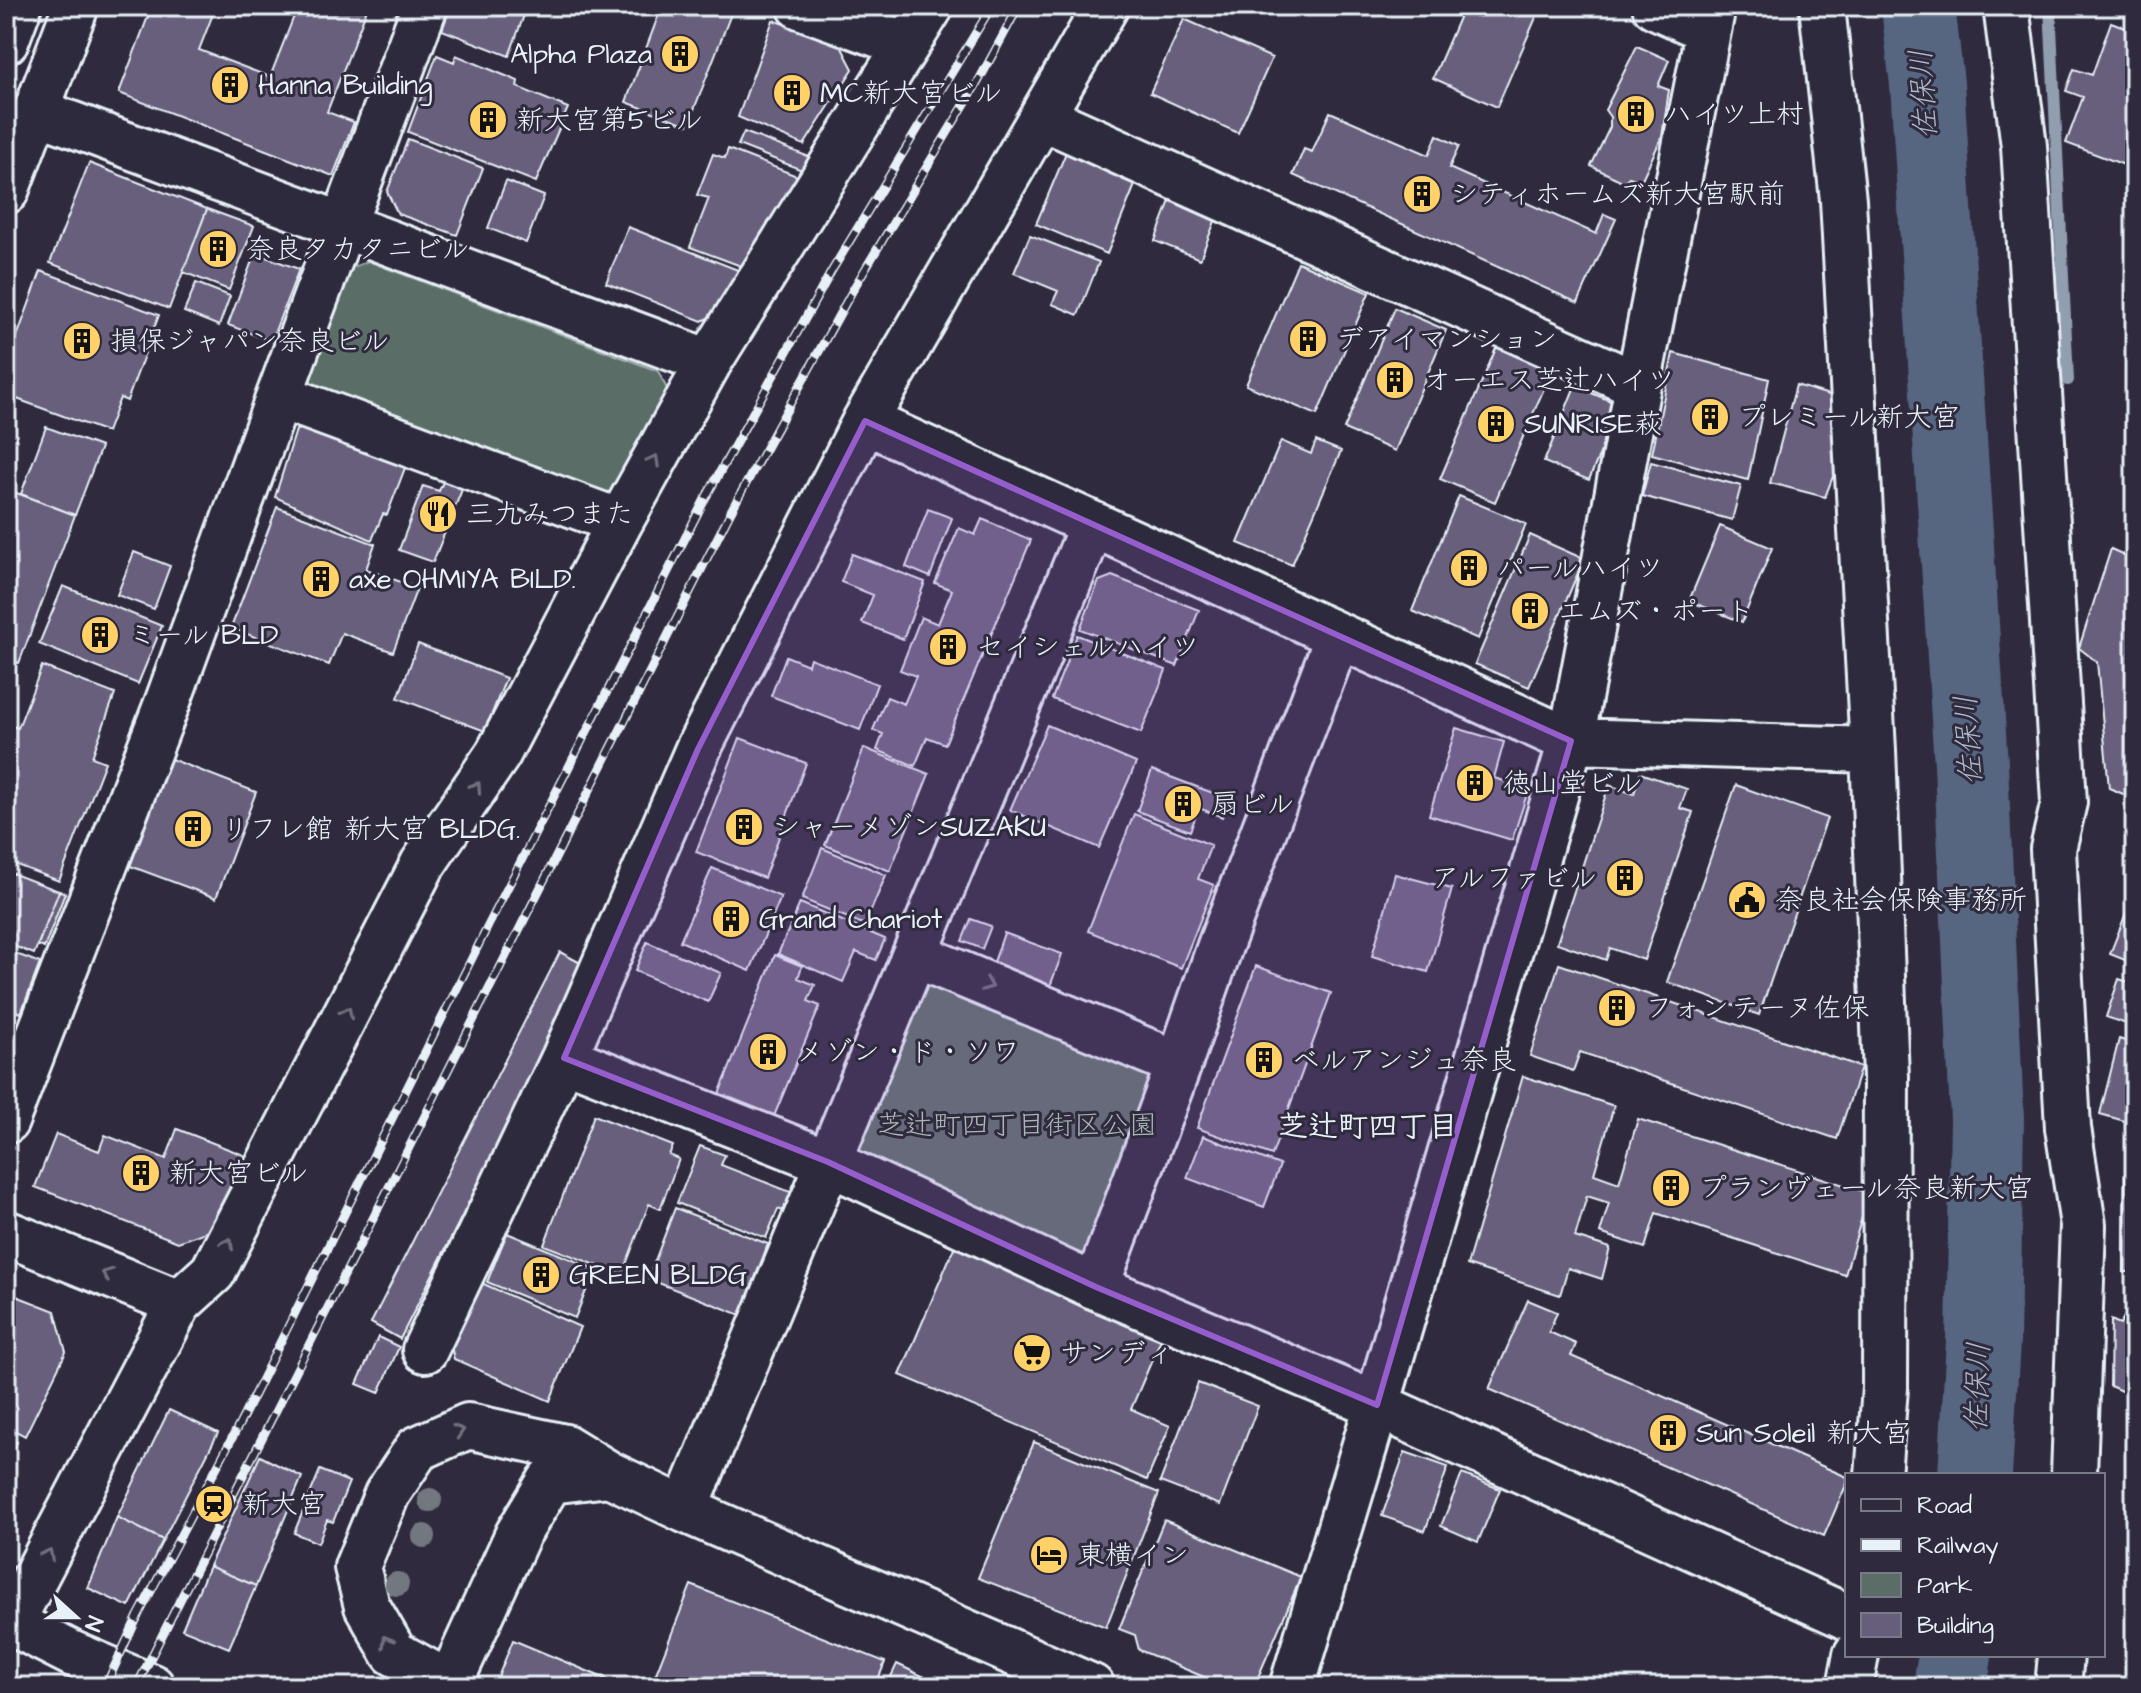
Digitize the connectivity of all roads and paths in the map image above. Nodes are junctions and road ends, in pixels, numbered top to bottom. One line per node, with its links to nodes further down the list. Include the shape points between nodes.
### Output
1 (19, 6): 11 (main road)
2 (76, 6): 13 (main road)
3 (425, 6): 16 (main road)
4 (800, 6): 12 (main road)
5 (931, 6): 12 (main road)
6 (1106, 6): 14 (main road)
7 (1655, 6): 10 (main road)
8 (1822, 6): 25 (main road, via 1843,200)
9 (2006, 6): 37 (main road, via 2024,146 2064,802 2053,849 2068,1128 2083,1225)
10 (1710, 18): 18 (main road)
11 (6, 41)
12 (907, 45): 17 (main road)
13 (36, 111): 15 (main road); 16 (main road)
14 (1042, 117): 18 (main road); 20 (main road)
15 (6, 191)
16 (343, 226): 17 (main road); 19 (main road)
17 (709, 362): 21 (main road, one-way to 17)
18 (1638, 385): 24 (main road)
19 (279, 396): 21 (main road); 29 (main road)
20 (865, 421): 22 (main road); 27 (main road, via 698,749)
21 (620, 522): 33 (main road, one-way to 21, via 213,1272 423,864 498,754)
22 (1092, 526): 23 (main road); 26 (main road)
23 (1338, 636): 24 (main road); 28 (main road)
24 (1571, 741): 25 (main road); 35 (main road)
25 (1873, 750): 36 (main road, via 1886,1077 1885,1388)
26 (915, 955): 28 (main road, one-way to 28); 30 (main road)
27 (564, 1058): 30 (main road); 34 (main road)
28 (1179, 1064): 32 (main road)
29 (6, 1121)
30 (828, 1162): 32 (main road); 39 (main road)
31 (6, 1233): 33 (main road, one-way to 31)
32 (1096, 1287): 35 (main road)
33 (179, 1303): 41 (main road, one-way to 33)
34 (425, 1350)
35 (1377, 1405): 40 (main road); 48 (main road)
36 (1878, 1473)
37 (2074, 1473)
38 (609, 1474): 39 (main road); 45 (main road, via 550,1481 518,1534); 45 (main road, one-way to 38, via 394,1653 367,1606 357,1567 387,1494 417,1449 468,1426 565,1447)
39 (685, 1510): 47 (main road)
40 (1845, 1616)
41 (9, 1622): 44 (main road)
42 (1856, 1657): 49 (main road)
43 (2061, 1657): 50 (main road)
44 (65, 1670): 46 (main road)
45 (449, 1685)
46 (152, 1687)
47 (1092, 1687)
48 (1292, 1687)
49 (1850, 1687)
50 (2058, 1687)

